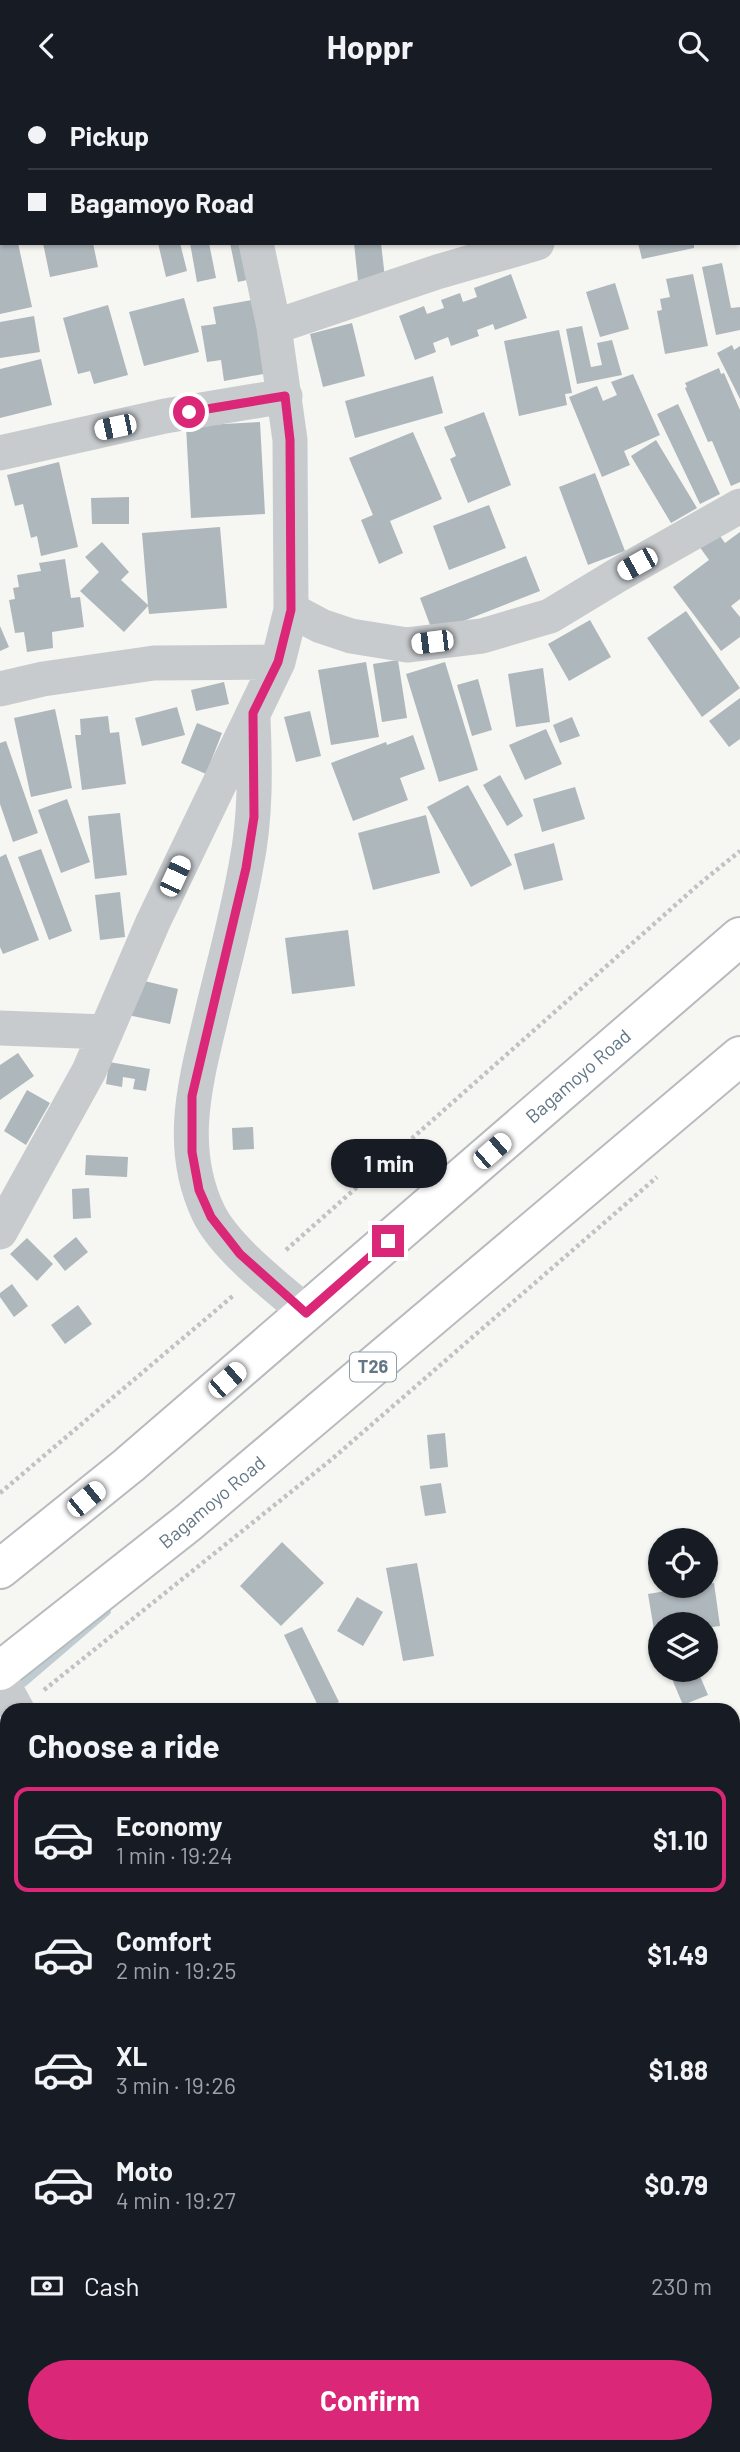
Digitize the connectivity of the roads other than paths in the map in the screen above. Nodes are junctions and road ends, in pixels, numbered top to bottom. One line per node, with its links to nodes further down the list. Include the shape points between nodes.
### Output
1 (257, 245): 3 (street)
2 (530, 245): 3 (street)
3 (274, 327): 4 (street)
4 (285, 396): 5 (street, via 166,416); 7 (street, via 290,440)
5 (0, 453)
6 (740, 506): 7 (street, via 550,616 482,636 407,645 351,636)
7 (291, 610): 8 (street)
8 (278, 662): 9 (street, via 154,663); 10 (street)
9 (0, 689)
10 (253, 713): 13 (street); 16 (street, via 254,817 192,1096 192,1152 199,1190 211,1217 240,1254)
11 (740, 937): 16 (highway, Bagamoyo Road)
12 (0, 1028): 13 (street)
13 (106, 1032): 15 (street)
14 (740, 1056): 18 (highway, Bagamoyo Road / T26, via 189,1522)
15 (0, 1232)
16 (306, 1313): 17 (highway, Bagamoyo Road)
17 (0, 1569)
18 (0, 1671)
19 (0, 1679): 20 (street)
20 (29, 1701)

